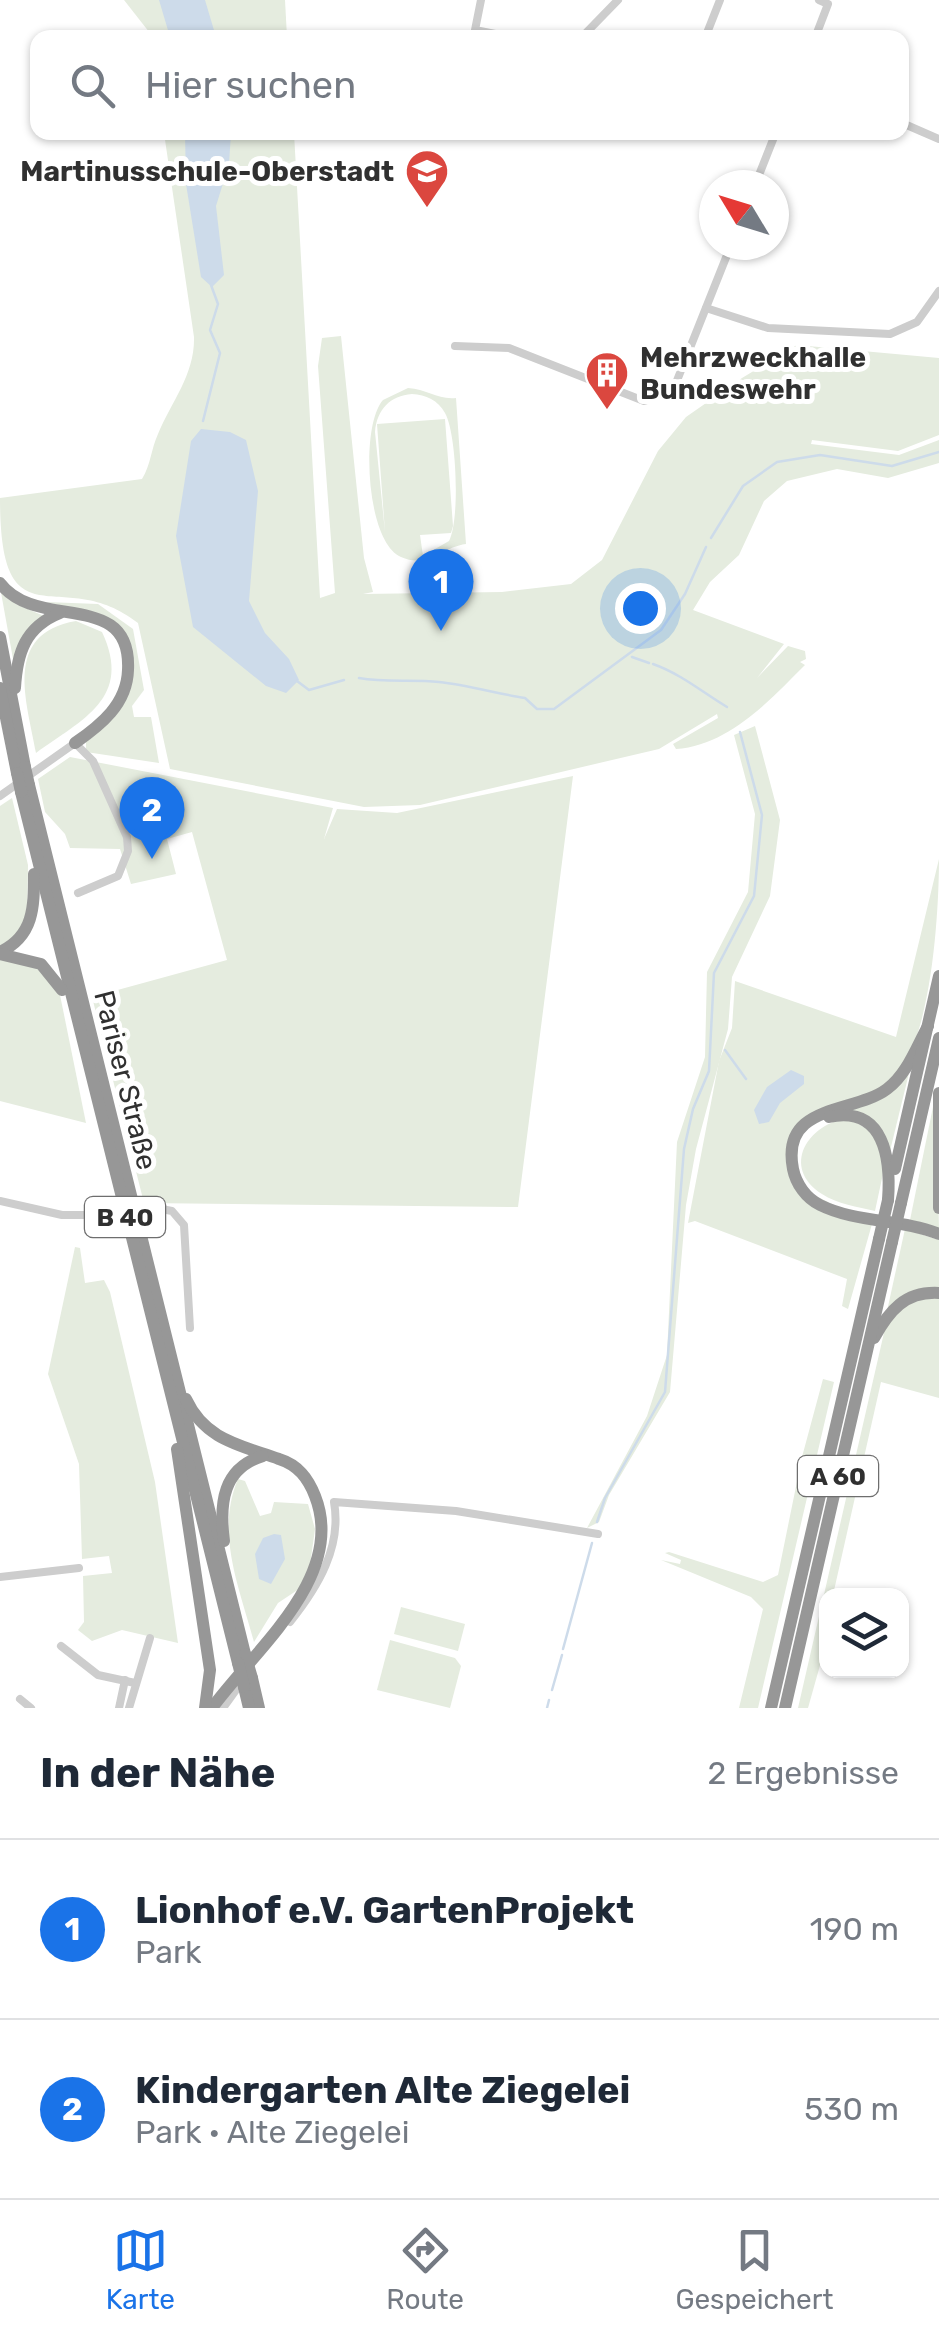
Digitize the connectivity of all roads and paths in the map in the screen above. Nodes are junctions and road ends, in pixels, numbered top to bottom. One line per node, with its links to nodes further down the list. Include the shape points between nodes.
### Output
1 (480, 0): 5 (street)
2 (618, 0): 6 (street)
3 (720, 0): 7 (street)
4 (819, 0): 8 (street, via 828,4)
5 (475, 30)
6 (590, 30)
7 (708, 30)
8 (817, 30)
9 (909, 127): 10 (street)
10 (939, 139)
11 (773, 140): 12 (street)
12 (761, 170)
13 (725, 260): 15 (street)
14 (939, 290): 15 (street, via 917,322 890,334 768,328)
15 (706, 308): 16 (street, via 673,388 650,402 509,348)
16 (455, 346)
17 (0, 583): 18 (highway, via 26,606)
18 (62, 612): 21 (highway, B 40, via 40,622 23,644); 22 (highway, via 105,622 121,639 128,662 119,702)
19 (0, 637): 21 (highway, Pariser Straße / B 40)
20 (0, 688): 23 (highway, Pariser Straße / B 40)
21 (14, 706): 23 (highway, Pariser Straße / B 40)
22 (75, 743): 25 (street); 27 (street, via 95,764 128,851 118,876)
23 (21, 770): 24 (highway, Pariser Straße / B 40, bridge)
24 (25, 788): 26 (highway, Pariser Straße / B 40); 43 (highway, Pariser Straße / B 40)
25 (0, 796)
26 (34, 852): 28 (highway, B 40, via 30,923); 31 (highway, Pariser Straße / B 40)
27 (78, 893)
28 (0, 953): 31 (highway, B 40, via 48,969)
29 (939, 976): 30 (highway, A 60)
30 (928, 1026): 35 (highway, A 60); 37 (highway, via 894,1084 820,1113 794,1144 795,1176 808,1196 835,1210)
31 (78, 1032): 44 (highway, Pariser Straße / B 40)
32 (939, 1038): 35 (highway, A 60)
33 (939, 1092): 36 (highway)
34 (0, 1201): 41 (street, bridge, via 62,1215 172,1211 184,1226)
35 (894, 1201): 37 (highway, via 890,1159 874,1128 838,1115 811,1129 799,1157 808,1186 828,1202); 39 (highway, A 60, bridge)
36 (939, 1208)
37 (873, 1217): 38 (highway)
38 (939, 1234)
39 (885, 1241): 42 (highway, A 60); 50 (highway, A 60)
40 (939, 1293): 42 (highway, via 900,1302)
41 (190, 1328)
42 (867, 1349): 50 (highway, A 60)
43 (172, 1362): 45 (highway, via 200,1421 228,1443); 49 (highway, Pariser Straße / B 40)
44 (172, 1402): 53 (highway, Pariser Straße / B 40); 60 (highway, via 210,1670)
45 (266, 1456): 49 (highway, via 238,1468 225,1491 222,1522); 60 (highway, via 291,1464 308,1481 319,1508 319,1551 303,1593)
46 (598, 1534): 61 (street, via 456,1511 334,1502 334,1542 321,1576)
47 (79, 1568): 48 (street)
48 (0, 1576)
49 (232, 1598): 53 (highway, Pariser Straße / B 40)
50 (802, 1606): 64 (highway, A 60); 65 (highway, A 60)
51 (150, 1638): 54 (street, via 141,1677)
52 (62, 1646): 54 (street, via 98,1675)
53 (242, 1659): 55 (highway, Pariser Straße / B 40, bridge)
54 (130, 1682): 58 (street); 59 (street)
55 (248, 1682): 62 (highway, Pariser Straße / B 40); 63 (highway, Pariser Straße / B 40)
56 (20, 1699): 57 (street)
57 (31, 1708)
58 (119, 1708)
59 (129, 1708)
60 (209, 1708)
61 (223, 1708)
62 (249, 1708)
63 (259, 1708)
64 (771, 1708)
65 (785, 1708)

